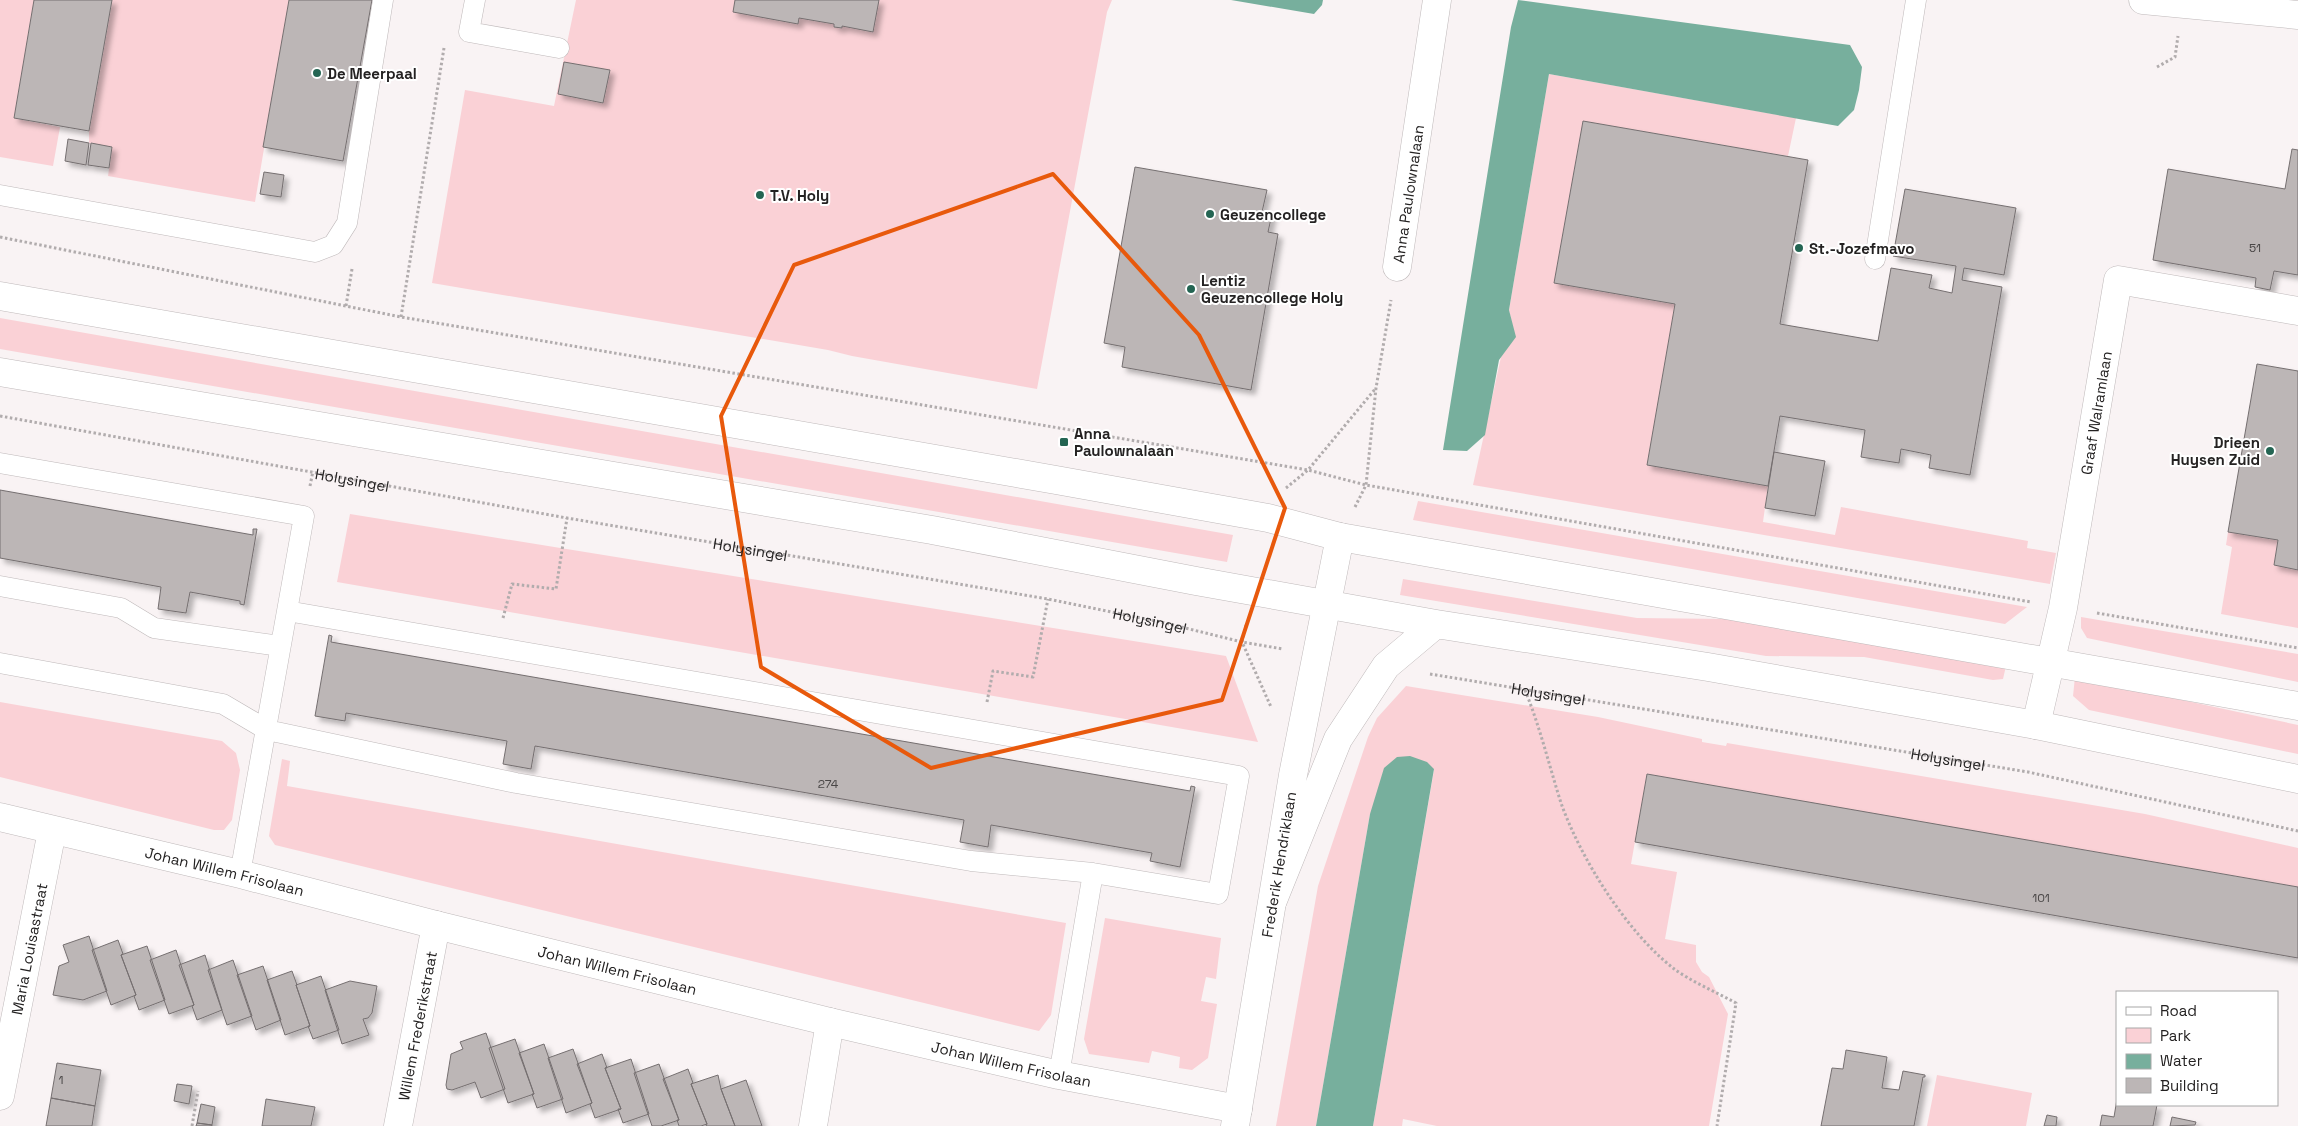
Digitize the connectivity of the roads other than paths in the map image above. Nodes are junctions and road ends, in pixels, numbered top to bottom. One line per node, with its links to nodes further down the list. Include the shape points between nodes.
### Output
1 (384, 0): 8 (lane, via 347,223 333,245 315,252)
2 (475, 0): 7 (lane, via 469,32)
3 (1437, 0): 10 (street, Anna Paulownalaan)
4 (1916, 0): 9 (lane)
5 (2143, 0): 6 (street)
6 (2298, 15)
7 (559, 48)
8 (0, 196)
9 (1875, 260)
10 (1397, 267)
11 (0, 296): 15 (street, via 1268,518)
12 (2298, 311): 21 (street, Graaf Walramlaan, via 2118,280 2063,608)
13 (0, 372): 17 (street, via 922,528 1196,582)
14 (0, 463): 18 (lane, via 304,516)
15 (1340, 537): 17 (street); 21 (street)
16 (0, 586): 20 (lane, via 121,608 154,628)
17 (1328, 604): 19 (street); 31 (street, Frederik Hendriklaan, via 1293,775)
18 (286, 610): 20 (lane); 29 (lane, via 1239,776 1218,894)
19 (1436, 624): 24 (street, via 1708,667); 31 (street, via 1386,666 1338,739)
20 (280, 646): 25 (lane)
21 (2050, 661): 23 (street); 24 (street, Graaf Walramlaan)
22 (0, 664): 25 (lane, via 222,704)
23 (2298, 706)
24 (2036, 725): 26 (street)
25 (267, 730): 29 (lane, via 526,785 971,861); 30 (lane)
26 (2298, 780)
27 (0, 817): 28 (street, Johan Willem Frisolaan)
28 (52, 831): 30 (street, Johan Willem Frisolaan); 35 (street, Maria Louisastraat)
29 (1093, 873): 34 (lane)
30 (240, 874): 32 (street, Johan Willem Frisolaan)
31 (1273, 900): 36 (street, Frederik Hendriklaan)
32 (436, 925): 33 (street, Johan Willem Frisolaan); 37 (street, Willem Frederikstraat)
33 (830, 1022): 34 (street, Johan Willem Frisolaan); 38 (street)
34 (1059, 1075): 36 (street, Johan Willem Frisolaan)
35 (0, 1096)
36 (1237, 1117)
37 (398, 1126)
38 (813, 1126)

